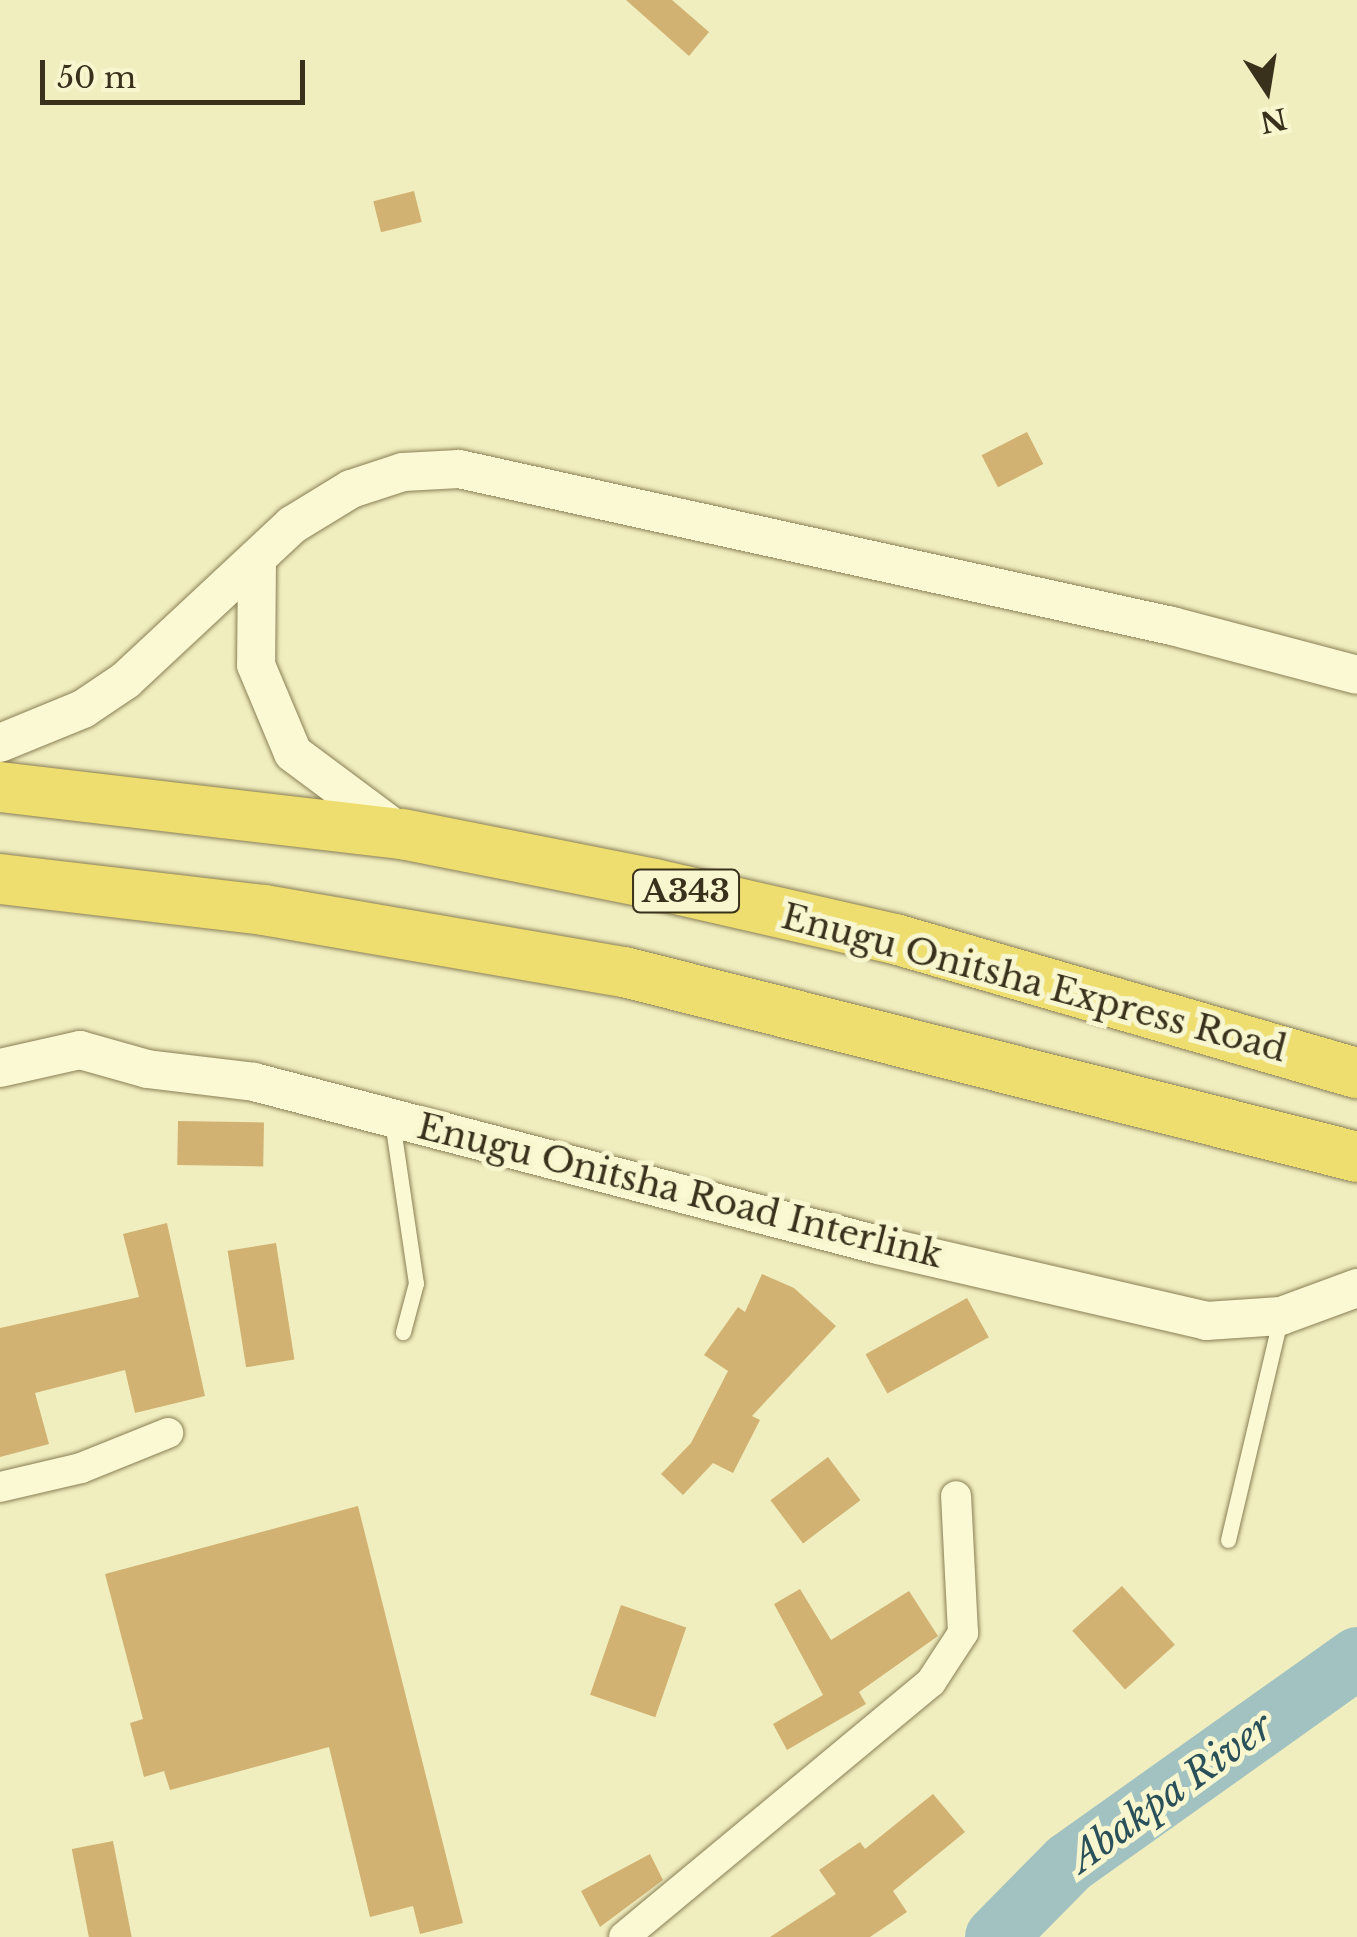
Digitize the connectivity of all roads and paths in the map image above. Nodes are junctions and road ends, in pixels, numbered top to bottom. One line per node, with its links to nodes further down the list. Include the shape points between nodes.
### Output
1 (256, 560): 2 (street, via 292,525 351,489 403,472 459,469 1172,626); 3 (street, via 126,680 66,717); 5 (street, via 256,664 294,752)
2 (1357, 674)
3 (0, 742)
4 (0, 787): 5 (highway, Enugu Onitsha Express Road / A343)
5 (402, 834): 8 (highway, Enugu Onitsha Express Road / A343, via 895,939)
6 (0, 879): 10 (highway, via 264,910 624,972)
7 (0, 1068): 9 (street, Enugu Onitsha Road Interlink, via 80,1050)
8 (1357, 1073)
9 (391, 1117): 12 (street, Enugu Onitsha Road Interlink, via 878,1245 1206,1321); 13 (lane, via 416,1283)
10 (1355, 1156)
11 (1357, 1288): 12 (street, Enugu Onitsha Road Interlink)
12 (1281, 1316): 17 (lane)
13 (404, 1332)
14 (168, 1434): 15 (street, via 82,1468)
15 (0, 1487)
16 (956, 1496): 18 (street, via 962,1633 930,1682)
17 (1228, 1540)
18 (624, 1937)

